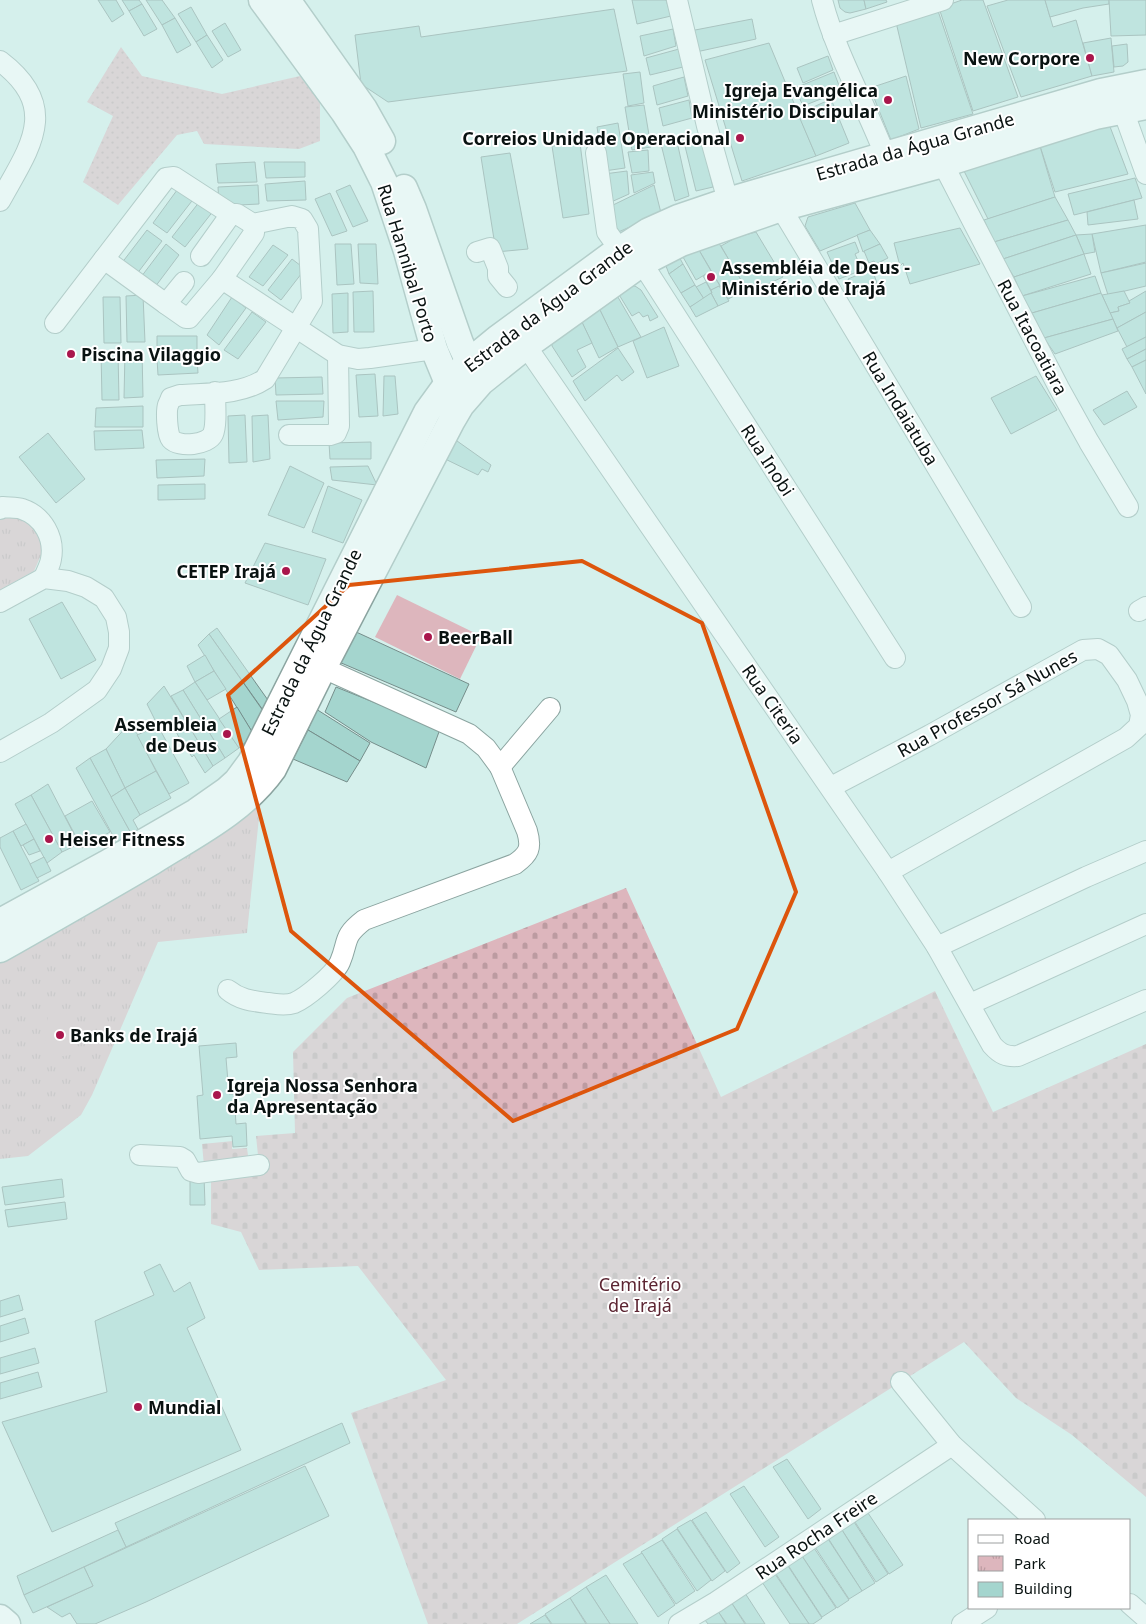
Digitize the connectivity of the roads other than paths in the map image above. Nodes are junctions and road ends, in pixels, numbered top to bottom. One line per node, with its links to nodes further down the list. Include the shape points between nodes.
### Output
1 (262, 0): 30 (main road, Rua Hannibal Porto, via 344,112 384,182 396,213)
2 (288, 0): 32 (main road, Rua Hannibal Porto, via 364,109 382,142)
3 (677, 0): 15 (street)
4 (822, 0): 6 (street)
5 (943, 0): 6 (street)
6 (833, 35): 11 (street)
7 (0, 61): 14 (street, via 22,82 32,99 36,115 29,146)
8 (1146, 83): 11 (main road, Estrada da Água Grande, via 1101,92)
9 (1134, 108): 12 (main road, Estrada da Água Grande, via 1095,116); 13 (street)
10 (596, 153): 21 (street, Rua Inobi, via 607,232)
11 (885, 155): 15 (main road, Estrada da Água Grande)
12 (943, 164): 16 (main road, Estrada da Água Grande); 37 (street, Rua Itacoatiara, via 1064,396)
13 (1146, 174)
14 (0, 201)
15 (728, 201): 21 (main road, Estrada da Água Grande, via 649,231)
16 (781, 208): 21 (main road, Estrada da Água Grande, via 681,243); 41 (street, Rua Indaiatuba)
17 (232, 214): 18 (street); 20 (street); 22 (street, via 174,177 166,178)
18 (253, 224): 23 (street, via 254,233); 28 (street, via 292,216 302,219 308,229 312,300)
19 (477, 252): 25 (street, via 490,248 498,276)
20 (201, 256)
21 (631, 256): 29 (main road, Estrada da Água Grande); 32 (main road, Estrada da Água Grande); 42 (street, Rua Inobi)
22 (104, 259): 26 (street); 27 (street)
23 (222, 279): 26 (street, via 189,318); 28 (street)
24 (184, 282): 26 (street)
25 (507, 286)
26 (166, 304)
27 (55, 323)
28 (296, 328): 31 (street); 34 (street, via 265,379 255,386)
29 (526, 346): 32 (main road, Estrada da Água Grande); 47 (street, Rua Citeria)
30 (434, 349): 31 (street, via 358,359); 33 (main road, Rua Hannibal Porto)
31 (338, 355): 36 (street, via 339,426 336,433)
32 (474, 359): 33 (main road, Estrada da Água Grande); 35 (main road, Estrada da Água Grande)
33 (448, 383): 35 (main road, Rua Hannibal Porto); 50 (main road, Estrada da Água Grande, via 416,430 252,762 237,781 196,812)
34 (215, 392)
35 (461, 405): 43 (main road, Estrada da Água Grande)
36 (289, 435)
37 (1128, 507)
38 (0, 508): 39 (street, via 21,509 38,517 49,533 51,560)
39 (44, 578): 40 (street); 45 (street, via 86,586 104,598 116,617 118,648 111,670 98,690 51,723)
40 (0, 602)
41 (1021, 607)
42 (895, 658)
43 (323, 668): 46 (street, via 469,734 486,748); 53 (main road, Estrada da Água Grande, via 273,769 263,784 226,817)
44 (550, 708): 46 (street)
45 (0, 752)
46 (500, 767): 54 (street, via 528,831 529,850 523,858 515,864 364,920 346,939 340,963 333,973 295,1002 284,1005 248,1000)
47 (831, 787): 49 (street, Rua Citeria); 49 (street, Rua Professor Sá Nunes, via 1083,650 1098,650 1109,655 1127,680 1141,715 1139,726 1126,738)
48 (1146, 851): 52 (street)
49 (888, 872): 52 (street, Rua Citeria)
50 (0, 922)
51 (1146, 924): 56 (street)
52 (937, 947): 56 (street, Rua Citeria)
53 (0, 949)
54 (228, 990)
55 (1146, 1000): 56 (street, Rua Citeria, via 1018,1056 1004,1056 998,1052)
56 (970, 1004)
57 (140, 1155): 58 (street, via 180,1157 188,1163 191,1171 198,1173)
58 (259, 1165)
59 (901, 1382): 60 (street)
60 (952, 1445): 61 (street); 67 (street, Rua Rocha Freire)
61 (1034, 1519)
62 (1131, 1605): 65 (street)
63 (985, 1609): 68 (street)
64 (0, 1618): 66 (main road)
65 (1146, 1618)
66 (7, 1624)
67 (678, 1624)
68 (962, 1624)

